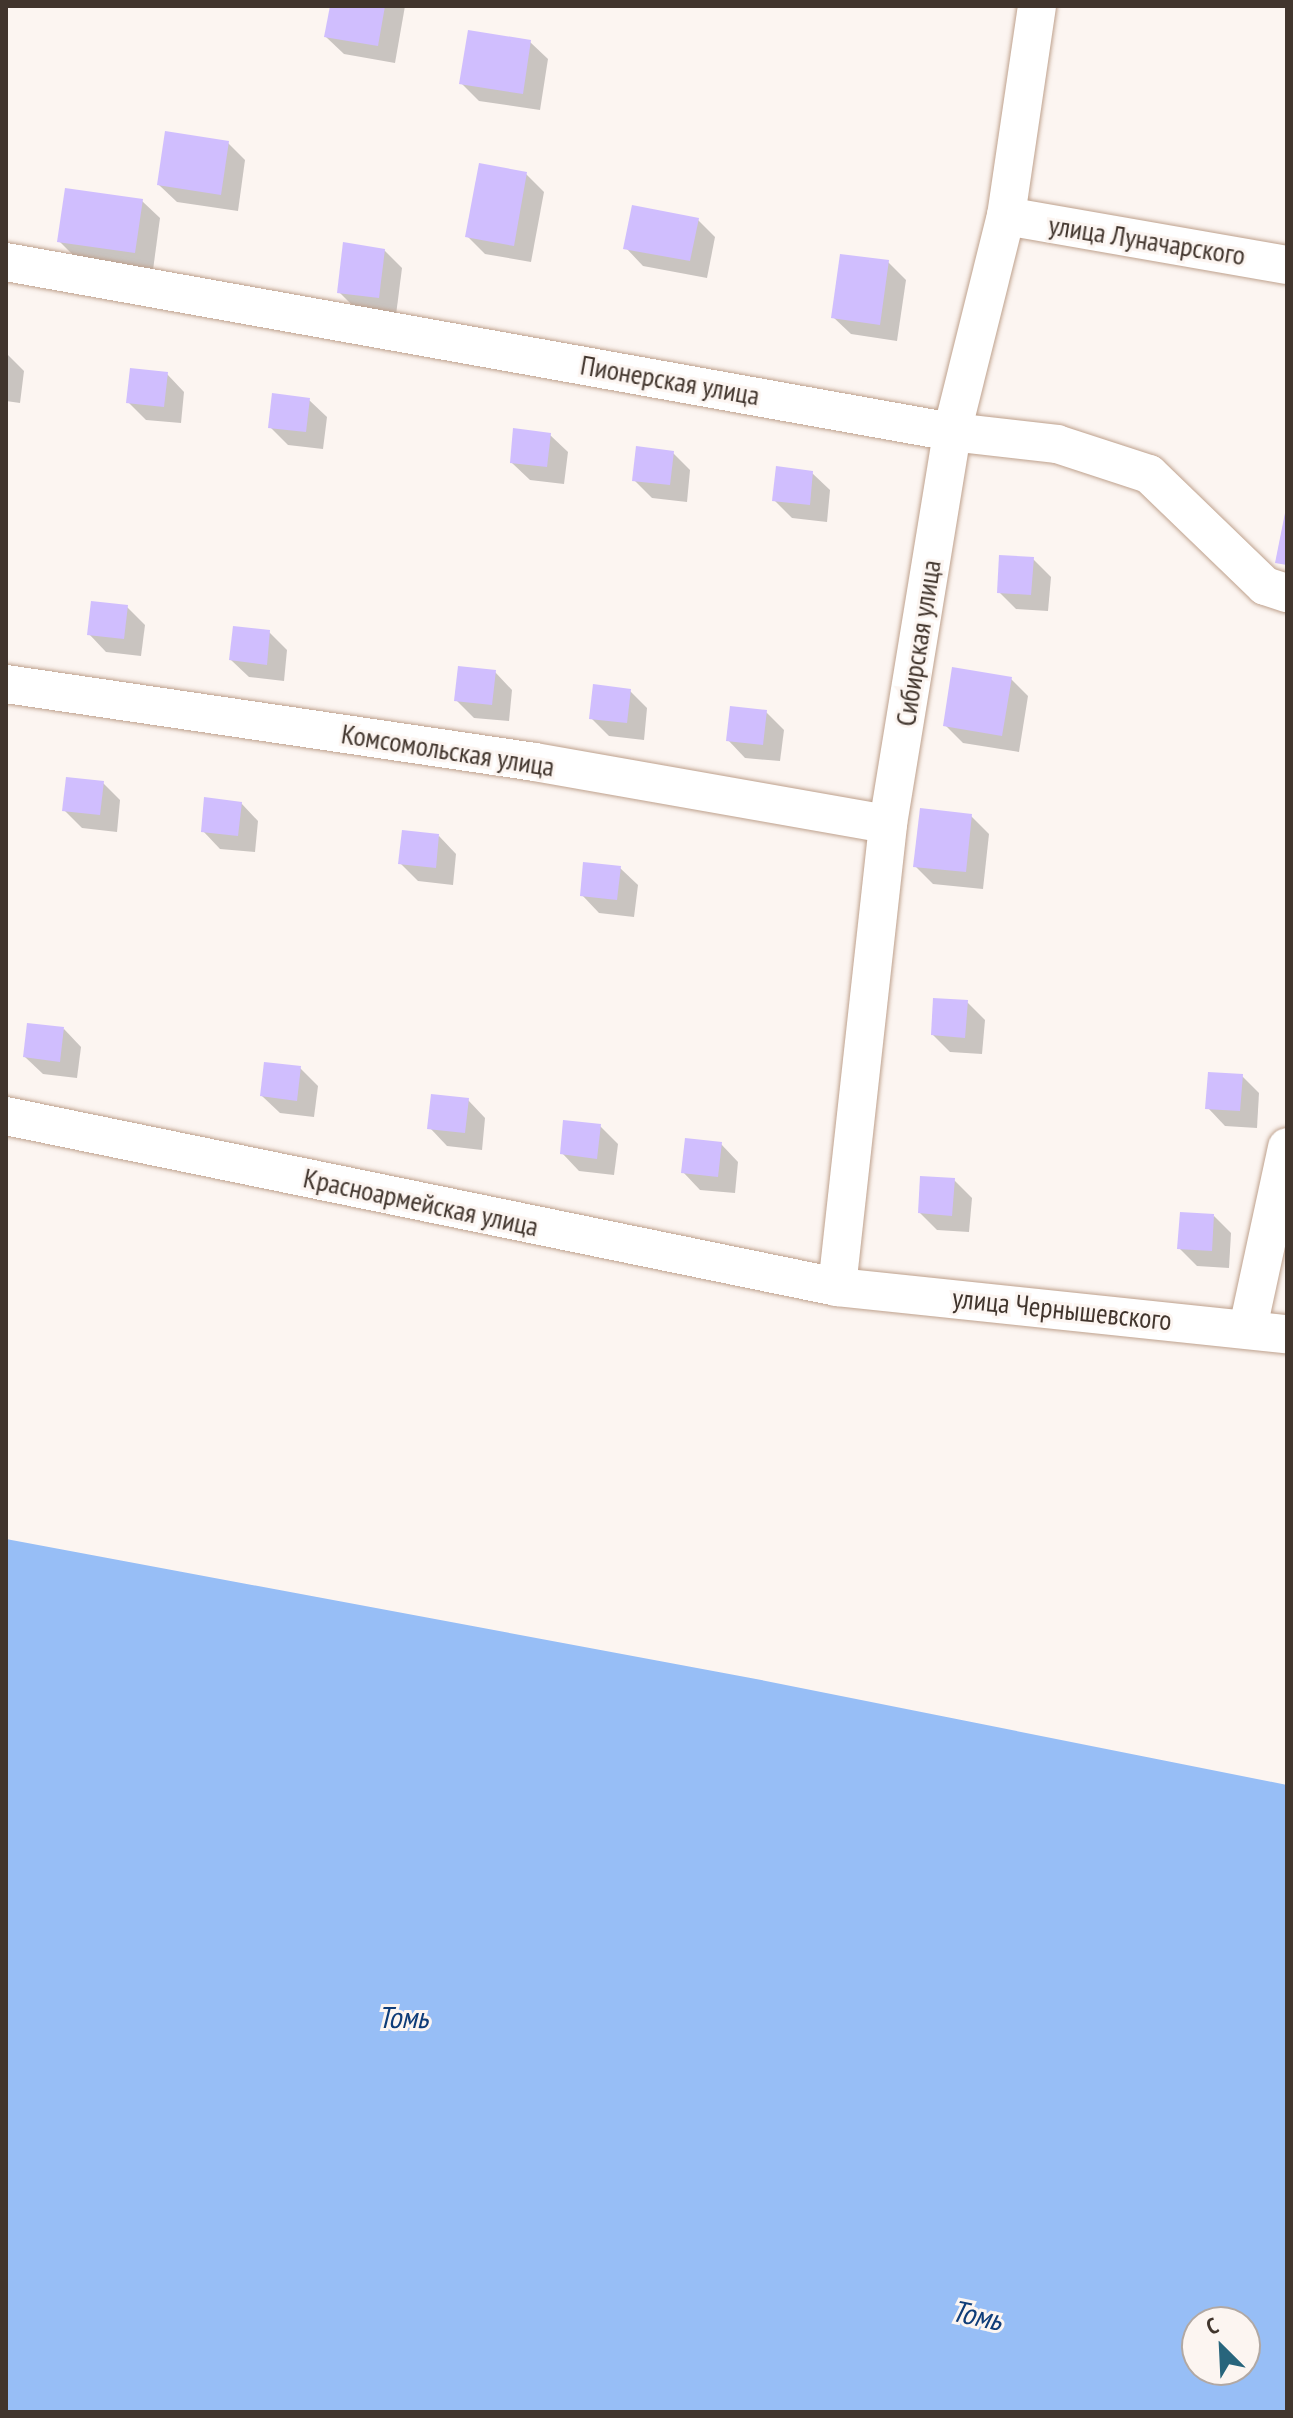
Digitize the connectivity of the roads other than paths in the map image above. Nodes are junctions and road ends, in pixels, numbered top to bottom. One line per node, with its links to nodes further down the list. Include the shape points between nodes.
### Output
1 (1037, 6): 2 (street, Сибирская улица)
2 (1006, 216): 4 (street, улица Луначарского); 5 (street, Сибирская улица)
3 (6, 262): 5 (street, Пионерская улица)
4 (1287, 265)
5 (952, 432): 6 (street, Пионерская улица, via 1057,444 1149,474 1265,586); 8 (street, Сибирская улица)
6 (1287, 593)
7 (6, 684): 8 (street, Комсомольская улица, via 535,762)
8 (888, 824): 11 (street, Сибирская улица)
9 (6, 1116): 11 (street, Красноармейская улица)
10 (1287, 1147): 12 (street)
11 (837, 1287): 12 (street, улица Чернышевского)
12 (1248, 1328): 13 (street, улица Чернышевского)
13 (1287, 1334)

